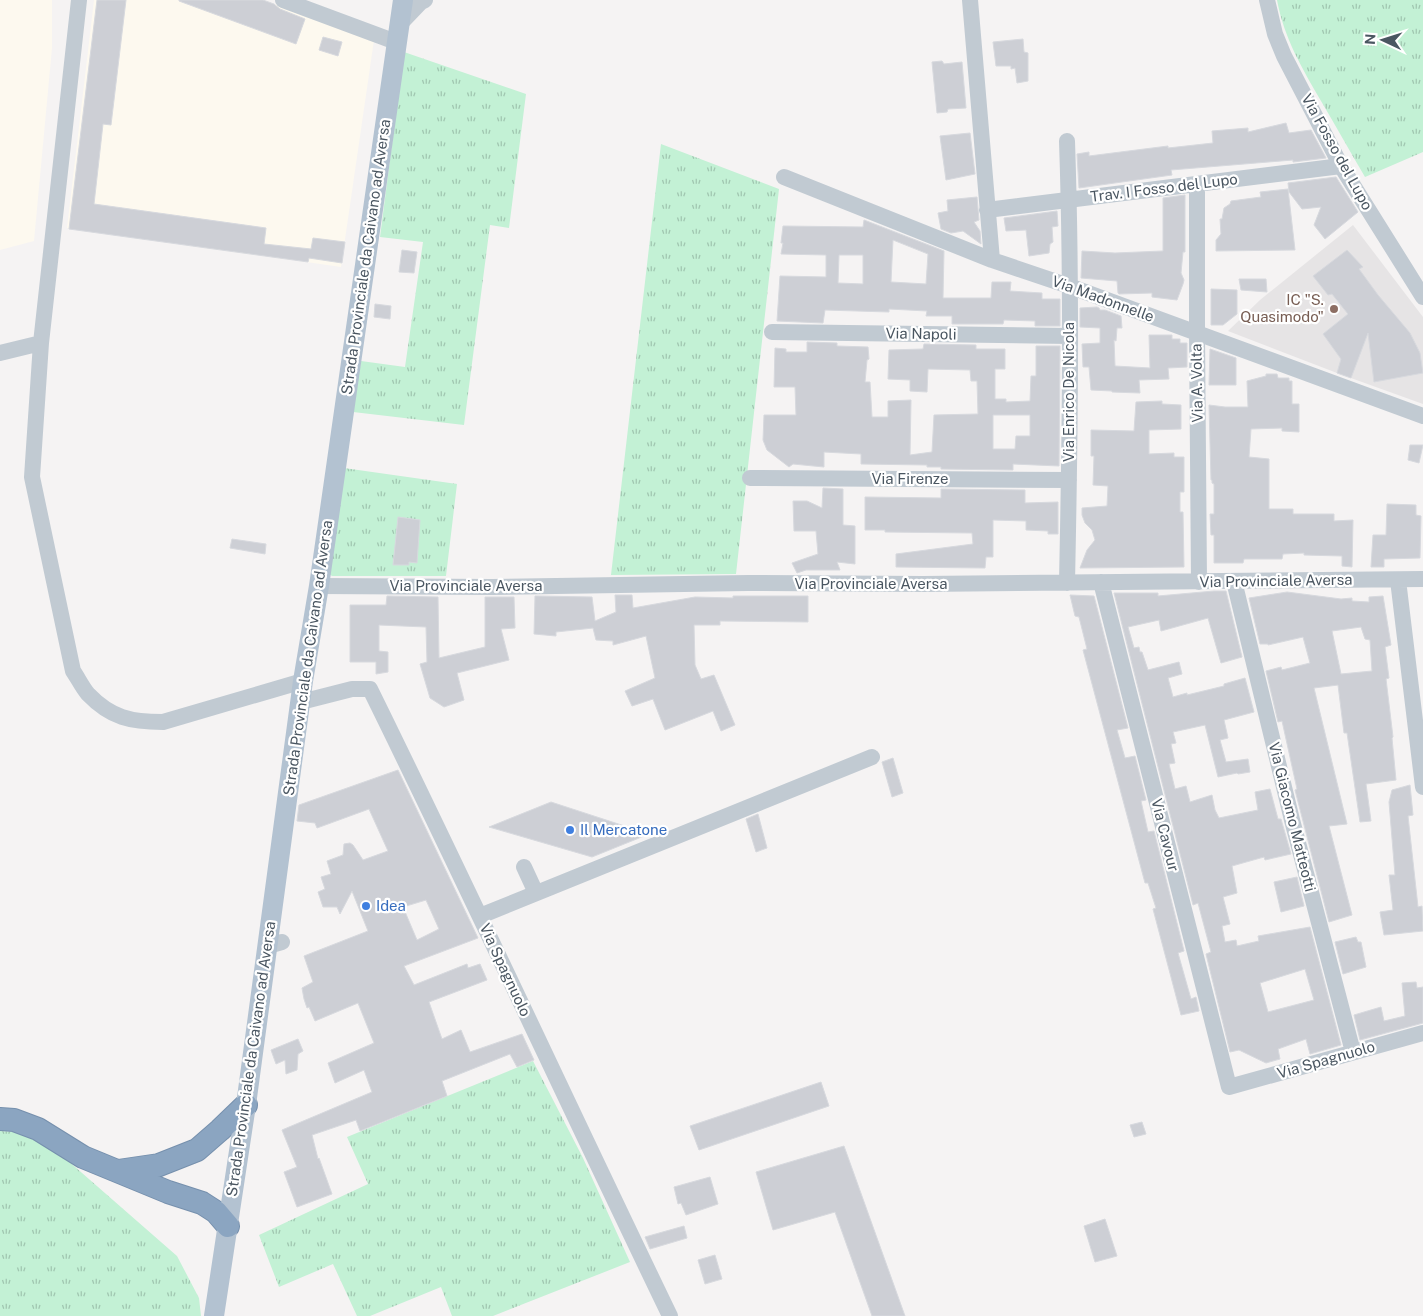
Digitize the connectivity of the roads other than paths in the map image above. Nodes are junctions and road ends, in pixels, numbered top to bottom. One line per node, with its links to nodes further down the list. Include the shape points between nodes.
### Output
1 (79, 0): 20 (street)
2 (283, 0): 7 (street)
3 (403, 0): 7 (main road, Strada Provinciale da Caivano ad Aversa)
4 (425, 0): 7 (street)
5 (970, 0): 13 (street)
6 (1267, 0): 9 (street, Via Fosso del Lupo, via 1284,56)
7 (398, 33): 31 (main road, Strada Provinciale da Caivano ad Aversa)
8 (1067, 141): 12 (street, Via Enrico De Nicola)
9 (1341, 166): 11 (street, Trav. I Fosso del Lupo); 16 (street, Via Fosso del Lupo)
10 (784, 177): 14 (street, Via Madonnelle)
11 (1197, 185): 12 (street, Trav. I Fosso del Lupo); 18 (street, Via A. Volta)
12 (1069, 199): 13 (street, Trav. I Fosso del Lupo); 15 (street, Via Enrico De Nicola)
13 (987, 210): 14 (street)
14 (992, 260): 15 (street, Via Madonnelle)
15 (1069, 286): 18 (street, Via Madonnelle); 19 (street, Via Enrico De Nicola)
16 (1423, 297)
17 (772, 332): 19 (street, Via Napoli)
18 (1196, 333): 22 (street, Via Madonnelle); 29 (street, Via A. Volta)
19 (1070, 336): 24 (street, Via Enrico De Nicola)
20 (40, 343): 21 (street); 32 (street, via 32,477 73,671 88,693 113,714 140,722 163,722)
21 (0, 353)
22 (1423, 416)
23 (750, 478): 24 (street, Via Firenze)
24 (1069, 480): 30 (street, Via Enrico De Nicola)
25 (1423, 579): 26 (street, Via Provinciale Aversa)
26 (1398, 580): 27 (street, Via Provinciale Aversa); 35 (street)
27 (1234, 581): 29 (street, Via Provinciale Aversa); 40 (street, Via Giacomo Matteotti)
28 (1101, 582): 29 (street, Via Provinciale Aversa); 30 (street, Via Provinciale Aversa); 41 (street, Via Cavour)
29 (1199, 582)
30 (1067, 583): 31 (street, Via Provinciale Aversa)
31 (319, 586): 32 (main road, Strada Provinciale da Caivano ad Aversa)
32 (303, 681): 33 (main road, Strada Provinciale da Caivano ad Aversa)
33 (301, 702): 38 (street, Via Spagnuolo, via 352,689 370,689 467,874); 42 (main road, Strada Provinciale da Caivano ad Aversa, via 275,944)
34 (872, 757): 37 (street)
35 (1423, 787)
36 (524, 867): 37 (street)
37 (536, 893): 38 (street)
38 (480, 916): 47 (street, Via Spagnuolo)
39 (1423, 1033): 40 (street, Via Spagnuolo)
40 (1353, 1052): 41 (street, Via Spagnuolo)
41 (1229, 1087)
42 (246, 1105): 44 (highway, via 197,1150 159,1165); 45 (main road, Strada Provinciale da Caivano ad Aversa)
43 (0, 1119): 44 (highway, via 14,1120 38,1129 83,1157)
44 (118, 1172): 45 (highway, via 202,1203 216,1212)
45 (228, 1226): 46 (main road, Strada Provinciale da Caivano ad Aversa)
46 (214, 1316)
47 (670, 1316)

